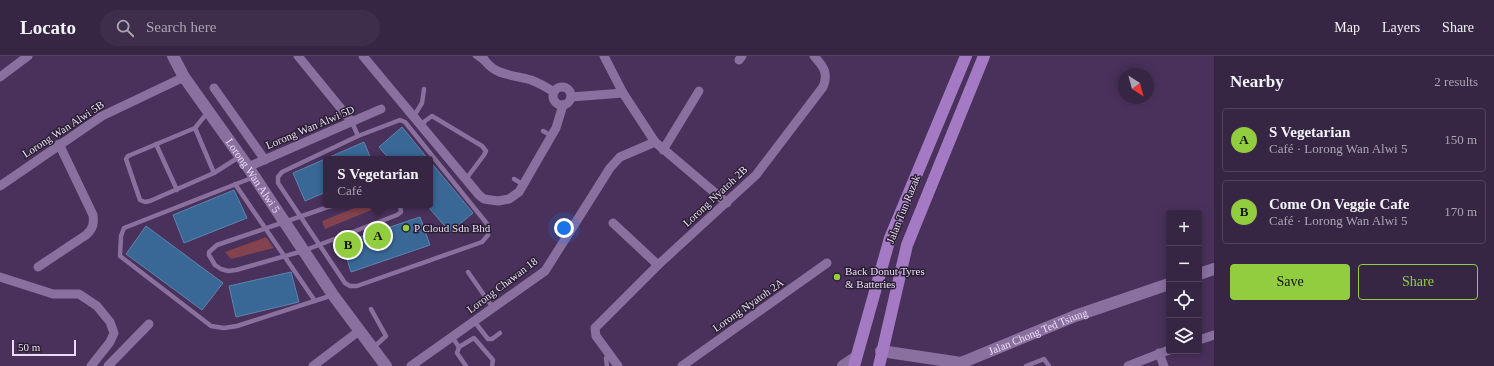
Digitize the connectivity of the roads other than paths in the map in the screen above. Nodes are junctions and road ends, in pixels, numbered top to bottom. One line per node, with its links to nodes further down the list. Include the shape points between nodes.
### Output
1 (28, 56): 12 (street)
2 (173, 56): 13 (street, Lorong Wan Alwi 5)
3 (298, 56): 24 (street)
4 (363, 56): 23 (street)
5 (475, 56): 11 (lane)
6 (482, 56): 11 (street)
7 (604, 56): 18 (street)
8 (814, 56): 47 (street, Lorong Nyatoh 2B, via 826,71 827,78 823,87 756,175)
9 (966, 56): 82 (highway, Jalan Tun Razak, via 890,238)
10 (984, 56): 78 (highway, Jalan Tun Razak, via 906,245)
11 (487, 65): 17 (street, via 501,74 532,80)
12 (0, 76)
13 (184, 77): 22 (street, Lorong Wan Alwi 5); 31 (street, Lorong Wan Alwi 5B, via 102,116)
14 (214, 88): 37 (street)
15 (424, 89): 23 (lane, via 422,103)
16 (699, 91): 33 (street)
17 (554, 92): 19 (street, via 564,87 570,92); 20 (street, via 552,96 556,103)
18 (623, 93): 19 (street); 30 (street)
19 (571, 97): 20 (street, via 567,104)
20 (563, 105): 29 (street)
21 (381, 109): 24 (street, Lorong Wan Alwi 5D)
22 (209, 111): 26 (lane); 34 (street, Lorong Wan Alwi 5)
23 (414, 116): 25 (street)
24 (352, 122): 28 (lane); 37 (street, Lorong Wan Alwi 5D)
25 (422, 126): 41 (street); 41 (lane, via 432,116 482,146 486,151 484,155)
26 (195, 128): 32 (lane); 39 (lane)
27 (543, 131): 29 (lane)
28 (358, 136): 35 (lane, via 400,120 405,122); 50 (lane, via 280,174 278,183)
29 (552, 136): 44 (street)
30 (655, 142): 33 (street); 67 (street, Lorong Chawan 18, via 620,157 610,168 545,271)
31 (59, 144): 45 (street, Lorong Wan Alwi 5B); 59 (street, via 94,222 92,230 86,235)
32 (156, 144): 46 (lane); 46 (lane, via 126,159 140,200 150,201)
33 (663, 150): 47 (street)
34 (240, 156): 38 (street, Lorong Wan Alwi 5); 39 (lane)
35 (432, 156)
36 (433, 157): 54 (lane, via 488,225 488,235 482,242 353,287 345,283)
37 (265, 160): 38 (street, Lorong Wan Alwi 5D)
38 (248, 167): 40 (street, Lorong Wan Alwi 5)
39 (214, 173): 46 (lane)
40 (254, 177): 43 (lane); 51 (street, Lorong Wan Alwi 5)
41 (465, 179): 44 (street, via 479,195 489,201 514,197)
42 (514, 179): 44 (lane)
43 (235, 184): 53 (lane); 66 (lane, via 124,228 120,256 211,326 237,326)
44 (524, 185)
45 (0, 186)
46 (176, 190)
47 (727, 203): 58 (street, Lorong Nyatoh 2B)
48 (326, 208): 50 (lane)
49 (400, 208): 54 (lane, via 401,212 397,215)
50 (300, 217): 51 (lane); 54 (lane)
51 (284, 223): 53 (lane); 55 (street, Lorong Wan Alwi 5)
52 (613, 223): 58 (street)
53 (266, 229): 56 (lane); 56 (lane, via 217,245 210,252 211,260 221,269 228,271)
54 (320, 246): 55 (lane)
55 (303, 251): 56 (lane); 65 (street, Lorong Wan Alwi 5)
56 (286, 257): 66 (lane)
57 (827, 263): 92 (street, Lorong Nyatoh 2A)
58 (658, 265): 80 (street, Lorong Nyatoh 2B, via 594,331)
59 (38, 267)
60 (1214, 269): 62 (street)
61 (468, 272): 67 (lane)
62 (1202, 273)
63 (0, 277): 83 (street, via 53,294 79,294 97,306 110,322 114,333)
64 (1166, 285): 78 (street, Jalan Chong Ted Tsiung, via 1075,316 961,363)
65 (333, 296): 66 (lane); 71 (street, Lorong Wan Alwi 5)
66 (315, 301)
67 (493, 308): 69 (street, Lorong Chawan 18)
68 (370, 309): 77 (lane, via 386,336)
69 (474, 321): 72 (lane, via 488,339); 74 (street, Lorong Chawan 18)
70 (149, 324): 84 (street)
71 (359, 331): 77 (street, Lorong Wan Alwi 5); 85 (street)
72 (500, 333)
73 (1214, 335): 75 (street)
74 (452, 337): 76 (lane); 87 (street, Lorong Chawan 18)
75 (1202, 339)
76 (460, 347): 88 (lane, via 457,353); 89 (lane, via 474,338 493,360)
77 (373, 348): 86 (street, Lorong Wan Alwi 5)
78 (881, 351): 94 (highway, Jalan Tun Razak)
79 (1166, 351): 81 (street)
80 (609, 353): 90 (lane); 91 (street)
81 (1159, 353): 97 (street); 98 (street)
82 (855, 362): 93 (street)
83 (91, 366)
84 (108, 366)
85 (313, 366)
86 (386, 366)
87 (411, 366)
88 (466, 366)
89 (492, 366)
90 (606, 366)
91 (618, 366)
92 (682, 366)
93 (843, 366)
94 (879, 366)
95 (1026, 366): 96 (lane, via 1044,359)
96 (1049, 366)
97 (1128, 366)
98 (1164, 366)

